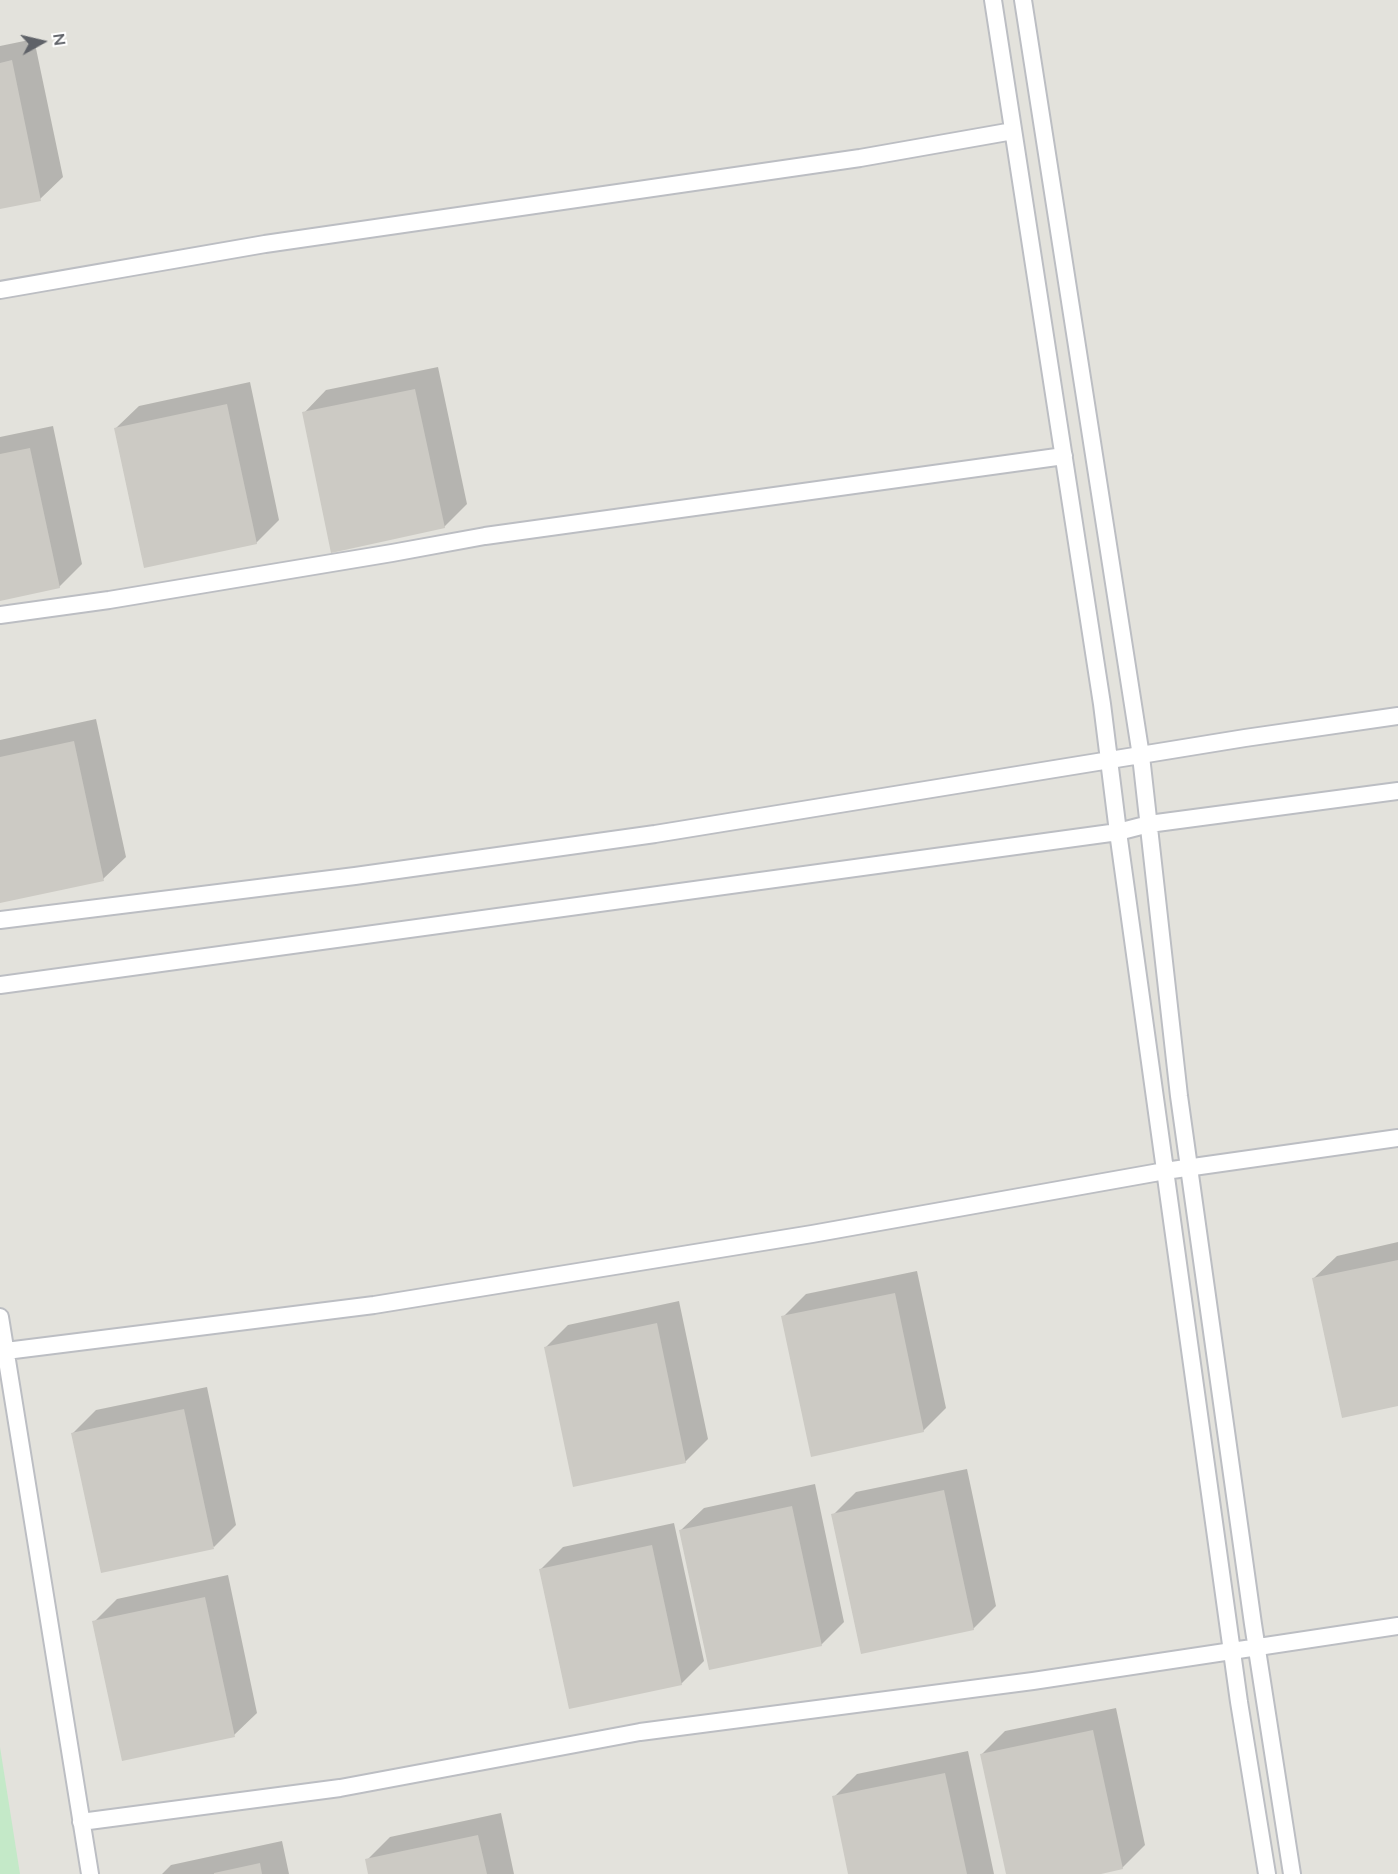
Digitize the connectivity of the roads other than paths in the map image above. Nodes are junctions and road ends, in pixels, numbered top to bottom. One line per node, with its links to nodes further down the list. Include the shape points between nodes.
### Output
1 (993, 0): 3 (lane)
2 (1023, 0): 8 (lane)
3 (1013, 131): 4 (lane, via 860,158 265,244); 5 (lane)
4 (0, 290)
5 (1064, 456): 6 (lane, via 485,536); 9 (lane)
6 (0, 615)
7 (1398, 716): 8 (lane)
8 (1141, 756): 9 (lane); 11 (lane)
9 (1108, 762): 12 (lane); 13 (lane, via 655,834 344,878)
10 (1398, 791): 11 (lane)
11 (1149, 824): 12 (lane); 16 (lane)
12 (1118, 832): 14 (lane); 17 (lane)
13 (0, 920)
14 (0, 985)
15 (1398, 1138): 16 (lane)
16 (1189, 1167): 17 (lane); 21 (lane)
17 (1165, 1171): 19 (lane, via 812,1234 374,1305); 22 (lane)
18 (0, 1317): 19 (lane)
19 (6, 1351): 23 (lane)
20 (1398, 1626): 21 (lane)
21 (1257, 1648): 22 (lane); 26 (lane)
22 (1232, 1651): 23 (lane, via 640,1732 340,1788); 25 (lane)
23 (81, 1822): 24 (lane)
24 (90, 1874)
25 (1267, 1874)
26 (1292, 1874)

